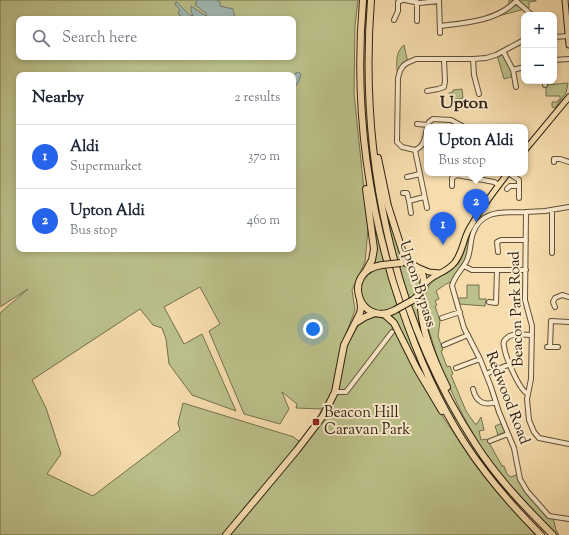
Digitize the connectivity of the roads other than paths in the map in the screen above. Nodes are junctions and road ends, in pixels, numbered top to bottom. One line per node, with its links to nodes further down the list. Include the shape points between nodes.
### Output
1 (363, 0): 28 (highway, Upton Bypass, via 360,57)
2 (371, 0): 29 (highway, Upton Bypass, via 368,50)
3 (404, 0): 7 (street); 9 (street, via 398,2)
4 (517, 0): 8 (street); 11 (street, via 483,20)
5 (565, 0): 13 (main road)
6 (439, 1): 7 (street); 11 (street)
7 (418, 3): 10 (street)
8 (529, 12)
9 (394, 20)
10 (417, 21)
11 (440, 26): 12 (street)
12 (440, 33)
13 (568, 36): 14 (street); 16 (main road)
14 (557, 37)
15 (521, 42): 17 (street)
16 (569, 45)
17 (503, 51): 18 (street, via 491,57); 23 (street)
18 (473, 59): 20 (street); 26 (street)
19 (569, 59): 21 (street)
20 (444, 60): 25 (street, via 444,87); 36 (street, via 416,59 407,63 400,71 397,142 402,148)
21 (557, 60)
22 (521, 68): 23 (street)
23 (513, 70): 24 (street)
24 (516, 87)
25 (427, 90)
26 (479, 94)
27 (569, 97): 35 (main road)
28 (362, 110): 66 (highway, via 362,151 374,249); 95 (highway, Upton Bypass, via 372,201 395,290 426,372)
29 (370, 118): 61 (highway, via 388,206 402,253); 97 (highway, Upton Bypass, via 384,219 396,270 436,375)
30 (417, 124): 33 (street)
31 (428, 124): 32 (street, via 430,120 435,119 451,120)
32 (458, 124)
33 (424, 125)
34 (424, 138): 36 (street, via 422,146)
35 (528, 143)
36 (415, 150): 39 (street)
37 (554, 162): 38 (street, via 554,159)
38 (569, 162)
39 (420, 174): 44 (street); 50 (street)
40 (454, 176): 46 (street)
41 (468, 176): 45 (street)
42 (506, 176): 45 (main road)
43 (512, 176): 47 (street, via 518,180)
44 (407, 177)
45 (499, 185): 67 (main road, via 468,232 456,261 450,268)
46 (452, 186)
47 (519, 186): 48 (street, via 510,186); 51 (street)
48 (507, 189)
49 (403, 194): 52 (street, via 407,193)
50 (424, 197): 52 (street); 54 (street)
51 (519, 198)
52 (409, 201): 57 (street)
53 (569, 207): 55 (street)
54 (427, 208)
55 (552, 210): 56 (street); 60 (street)
56 (526, 212): 58 (street, Beacon Park Road); 62 (street, Redwood Road, via 494,213 484,218 473,232)
57 (411, 213)
58 (526, 240): 59 (street, via 501,240 497,242); 65 (street, Beacon Park Road)
59 (498, 252)
60 (552, 253)
61 (409, 264): 63 (highway); 66 (highway, bridge, via 373,266)
62 (464, 266): 64 (street, via 472,270); 74 (street, Redwood Road, via 452,286)
63 (416, 267): 67 (main road, via 429,272); 68 (highway, via 422,275)
64 (497, 270): 65 (street); 72 (street, via 496,303)
65 (526, 270): 82 (street, Beacon Park Road, via 525,300)
66 (366, 271): 71 (highway, via 358,284)
67 (440, 272): 68 (main road)
68 (424, 285): 69 (highway)
69 (421, 292): 76 (highway, bridge, via 413,300); 97 (highway, via 422,316 435,360)
70 (569, 297): 73 (street, via 562,295 555,298)
71 (360, 299): 75 (highway, via 366,308); 79 (highway, via 361,308)
72 (490, 302)
73 (555, 307)
74 (460, 312): 77 (street); 81 (street, Redwood Road, via 462,324)
75 (375, 314): 76 (highway); 79 (highway, via 365,316)
76 (384, 314): 95 (highway, via 394,322 433,397)
77 (442, 318)
78 (569, 322): 84 (street, via 551,321 548,347)
79 (356, 323): 90 (highway, via 342,352)
80 (392, 332): 90 (street, via 346,392)
81 (468, 335): 83 (street); 85 (street, Redwood Road)
82 (532, 335): 86 (street, via 513,335 505,339 504,346); 91 (street, Beacon Park Road)
83 (444, 345)
84 (558, 347)
85 (480, 358): 87 (street); 88 (street, Redwood Road)
86 (510, 364): 88 (street); 91 (street, via 521,388)
87 (456, 368)
88 (486, 374): 92 (street, Redwood Road)
89 (473, 389): 92 (street, via 480,402)
90 (334, 392): 99 (highway, via 315,428)
91 (528, 394): 96 (street, Beacon Park Road, via 526,404 529,420 536,436)
92 (496, 402): 93 (street, Redwood Road)
93 (508, 434): 94 (street); 98 (street, Redwood Road, via 516,453 518,474 523,485 549,516)
94 (490, 442)
95 (465, 443): 100 (highway, Upton Bypass, via 506,498)
96 (569, 444)
97 (476, 446): 101 (highway, Upton Bypass, via 513,494)
98 (569, 519)
99 (226, 535)
100 (541, 535)
101 (553, 535)

